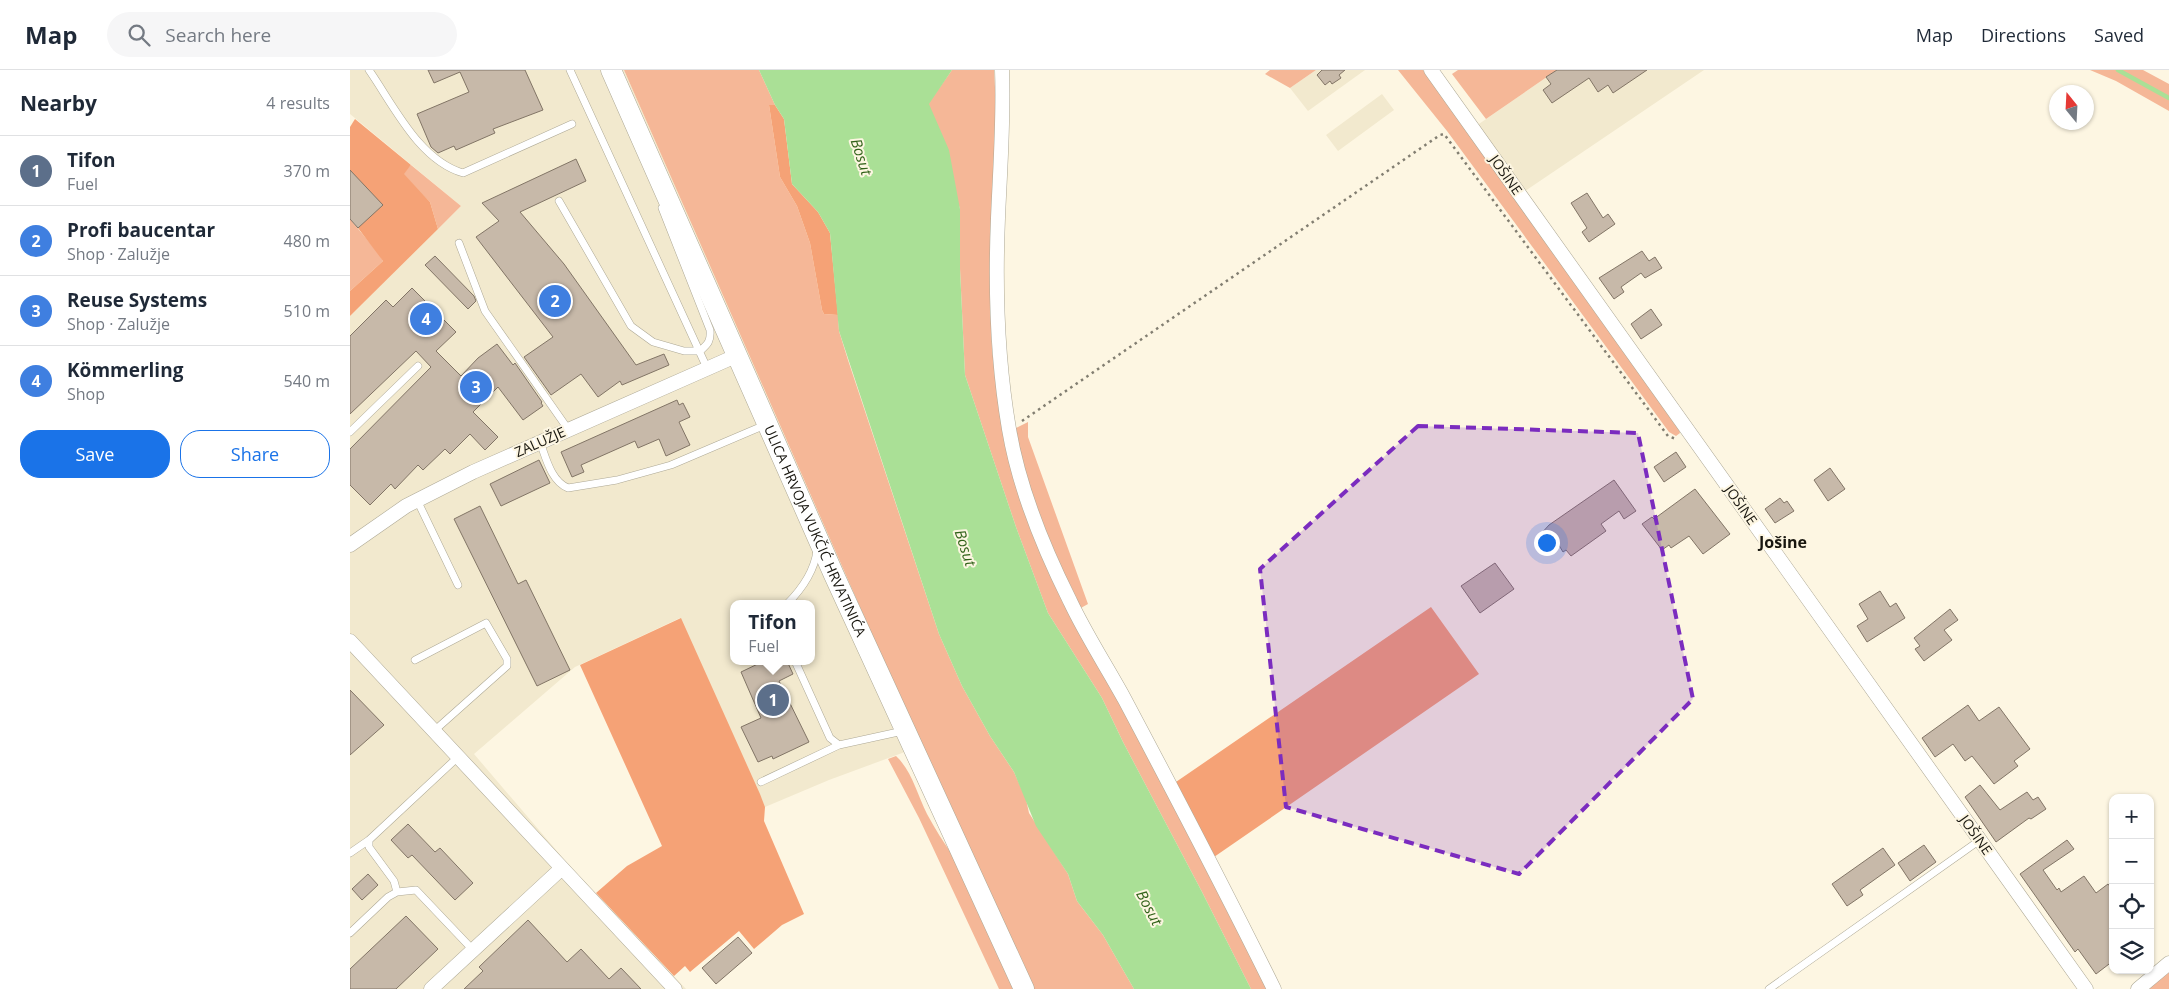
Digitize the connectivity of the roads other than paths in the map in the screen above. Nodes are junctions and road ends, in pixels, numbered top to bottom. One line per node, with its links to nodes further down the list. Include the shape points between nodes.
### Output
1 (369, 70): 6 (lane, via 425,152 444,166 463,173)
2 (570, 70): 10 (lane)
3 (611, 70): 7 (main road, ULICA HRVOJA VUKČIĆ HRVATINIĆA)
4 (1002, 70): 42 (street, via 997,317 1009,427 1020,475 1033,515 1070,601 1124,698)
5 (1431, 70): 32 (street, JOŠINE)
6 (572, 124)
7 (662, 184): 10 (lane, via 659,198 710,330 709,344); 11 (main road, ULICA HRVOJA VUKČIĆ HRVATINIĆA)
8 (559, 201): 10 (lane, via 630,326 653,342 684,351)
9 (459, 243): 15 (lane, via 485,311)
10 (700, 351): 13 (lane)
11 (738, 354): 13 (street, ZALUŽJE); 14 (main road, ULICA HRVOJA VUKČIĆ HRVATINIĆA)
12 (418, 366): 16 (lane)
13 (708, 368): 15 (street, ZALUŽJE)
14 (768, 424): 17 (lane, via 671,465 617,480 568,488 561,485 554,475); 19 (main road, ULICA HRVOJA VUKČIĆ HRVATINIĆA)
15 (568, 429): 17 (street, ZALUŽJE)
16 (350, 432)
17 (540, 442): 18 (street, ZALUŽJE)
18 (417, 500): 20 (street, ZALUŽJE); 21 (lane)
19 (819, 541): 22 (lane, via 815,564); 27 (main road, ULICA HRVOJA VUKČIĆ HRVATINIĆA)
20 (350, 545)
21 (458, 585)
22 (792, 600)
23 (350, 641): 26 (street)
24 (415, 660): 26 (lane, via 486,623 507,659 507,666)
25 (797, 665): 28 (lane, via 830,738)
26 (434, 731): 29 (street)
27 (904, 731): 28 (lane); 41 (main road, ULICA HRVOJA VUKČIĆ HRVATINIĆA)
28 (839, 745): 30 (lane)
29 (458, 757): 31 (lane); 34 (street)
30 (761, 782)
31 (369, 840): 33 (lane); 35 (lane, via 369,847 394,881)
32 (1980, 840): 43 (lane); 44 (street, JOŠINE)
33 (350, 853)
34 (562, 868): 37 (street); 40 (street)
35 (396, 892): 36 (lane); 37 (lane, via 416,890)
36 (350, 933)
37 (473, 950): 39 (street)
38 (2169, 963): 45 (street)
39 (431, 989)
40 (675, 989)
41 (1024, 989)
42 (1274, 989)
43 (1769, 989)
44 (2086, 989)
45 (2138, 989)

